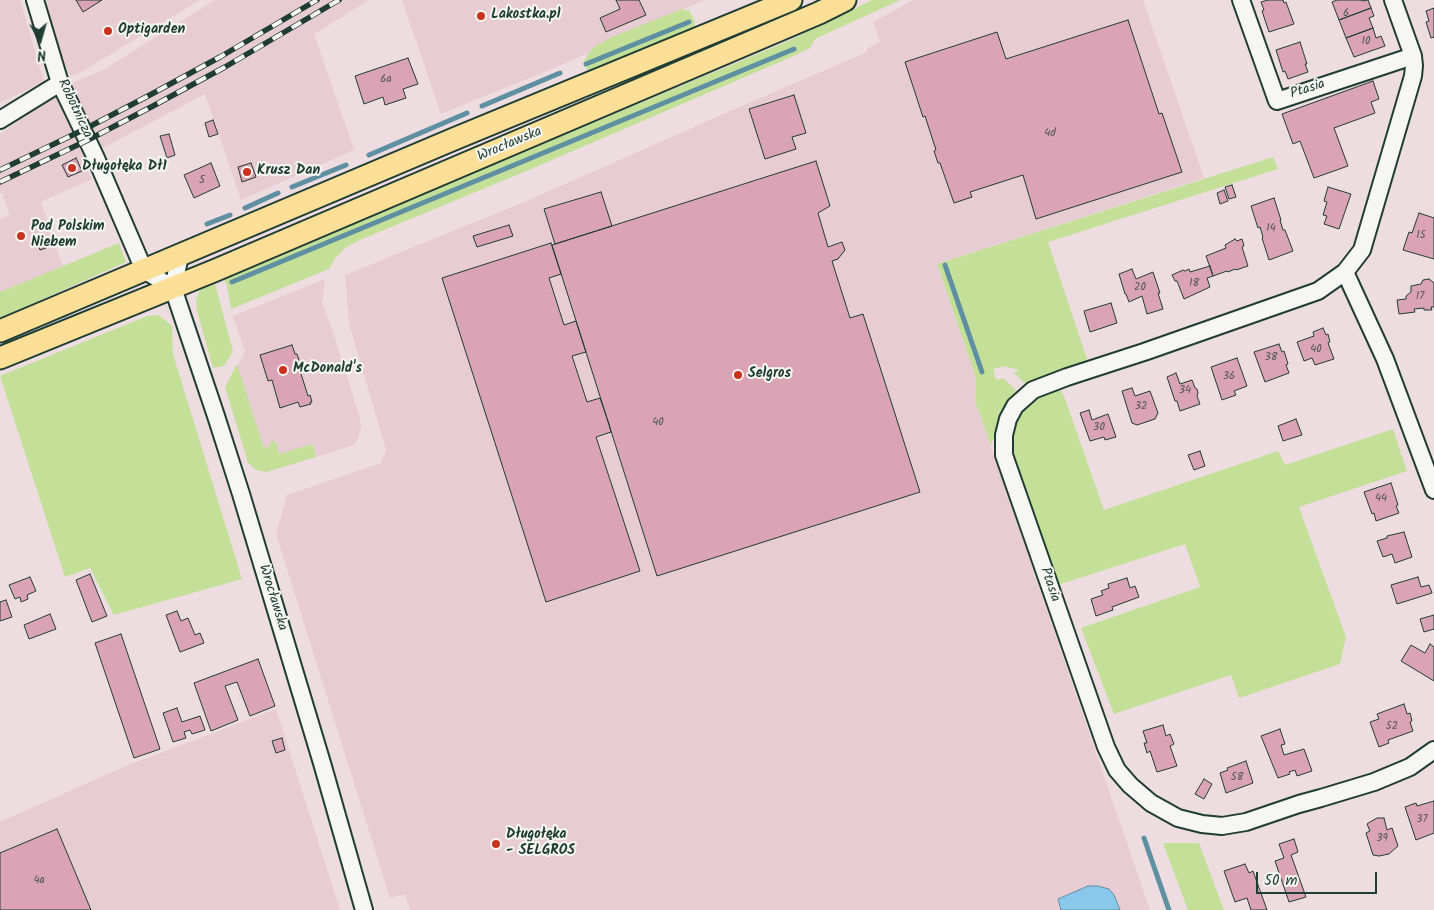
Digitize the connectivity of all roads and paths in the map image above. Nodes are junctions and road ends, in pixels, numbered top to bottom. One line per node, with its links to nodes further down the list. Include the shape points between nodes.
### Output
1 (36, 0): 7 (street, Robotnicza)
2 (790, 0): 9 (main road, Wrocławska)
3 (845, 0): 12 (main road, Wrocławska)
4 (1241, 0): 6 (street, Ptasia, via 1277,101)
5 (1393, 0): 6 (street, Ptasia)
6 (1413, 56): 11 (street, Ptasia, via 1413,76 1362,250)
7 (60, 83): 8 (street); 10 (street, Robotnicza)
8 (0, 120)
9 (180, 256): 10 (main road, Wrocławska); 12 (street)
10 (144, 270): 12 (street); 13 (main road, Wrocławska)
11 (1345, 272): 15 (street, via 1384,360); 16 (street, Ptasia, via 1318,292 1033,390 1015,406 1008,419 1004,455 1106,747 1117,770 1151,803 1178,818 1202,824 1222,826 1246,822 1374,782 1410,767)
12 (173, 288): 14 (main road, Wrocławska); 17 (street, Wrocławska, via 238,485)
13 (0, 331)
14 (0, 358)
15 (1434, 490)
16 (1434, 750)
17 (364, 910)

